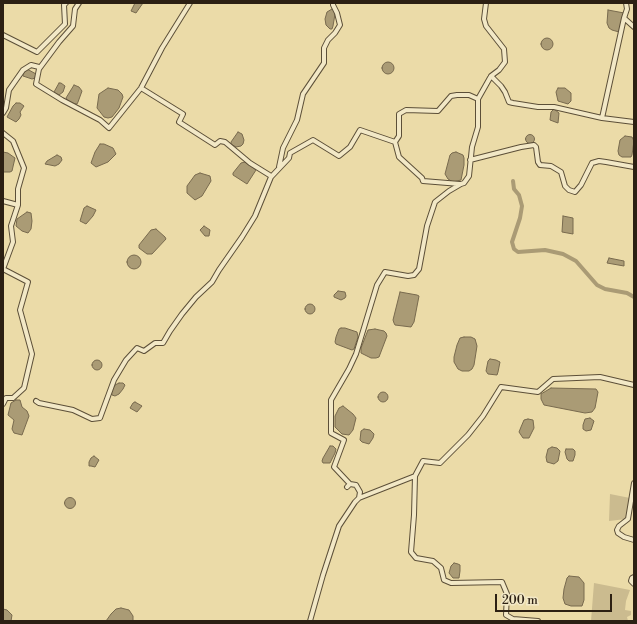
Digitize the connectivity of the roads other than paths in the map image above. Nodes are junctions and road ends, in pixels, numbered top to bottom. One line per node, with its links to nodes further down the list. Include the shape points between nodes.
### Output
1 (66, 3): 9 (street, via 65,24 37,52)
2 (79, 3): 10 (street, via 75,9 73,26)
3 (190, 3): 12 (street)
4 (333, 3): 21 (street, via 340,25 328,40 324,48 324,63 304,94 297,120 283,148)
5 (486, 3): 11 (street, via 486,26 505,51 505,62)
6 (626, 3): 7 (street)
7 (624, 18): 8 (street); 15 (street)
8 (634, 27)
9 (3, 35)
10 (39, 69): 12 (street, via 36,84 100,120 109,128); 14 (street, via 31,65 23,70 9,90)
11 (491, 76): 13 (street); 15 (street, via 501,86 509,102 554,107)
12 (141, 88): 22 (street, via 183,114 179,122 215,145 220,141 225,142 250,163)
13 (478, 99): 18 (street, via 469,95 457,95 451,96 438,111 406,110 399,114 399,136); 19 (street, via 478,127)
14 (3, 113)
15 (602, 118): 16 (street)
16 (634, 122)
17 (3, 133): 25 (street, via 13,141 24,168 18,189)
18 (395, 142): 21 (street, via 360,130 350,147 339,156 313,140 290,153 289,158); 23 (street, via 399,157 423,181)
19 (470, 160): 20 (street, via 534,145 540,165 551,166 561,172 565,186 574,192 581,185 592,163 599,161); 23 (street, via 468,176)
20 (634, 168)
21 (279, 169): 22 (street)
22 (271, 176): 28 (street, via 255,216 212,282 182,314 163,343 155,343 144,351 137,348 132,352 114,380 100,418 92,419 73,410)
23 (461, 184): 32 (street, via 435,202 427,226 419,269 414,275 408,276 385,272 377,285 356,354 332,400 331,433 344,440 334,467 349,486 356,485 360,492)
24 (3, 201): 25 (street)
25 (18, 205): 26 (street, via 11,226 13,242)
26 (3, 269): 29 (street, via 28,282 20,310 32,354 24,388 13,398 6,398)
27 (634, 385): 30 (street, via 600,377 552,379 538,392 502,387 483,416 446,458 440,463 423,461)
28 (36, 401)
29 (3, 403)
30 (415, 476): 32 (street); 36 (street, via 411,552 416,558 433,561 441,568 444,580 451,583 502,582 507,594 506,615)
31 (634, 483): 33 (street, via 628,519 617,530 624,537)
32 (359, 498): 37 (street, via 339,526)
33 (634, 540)
34 (634, 577): 35 (street, via 631,581)
35 (634, 584)
36 (512, 620): 38 (street)
37 (310, 621)
38 (538, 621)

